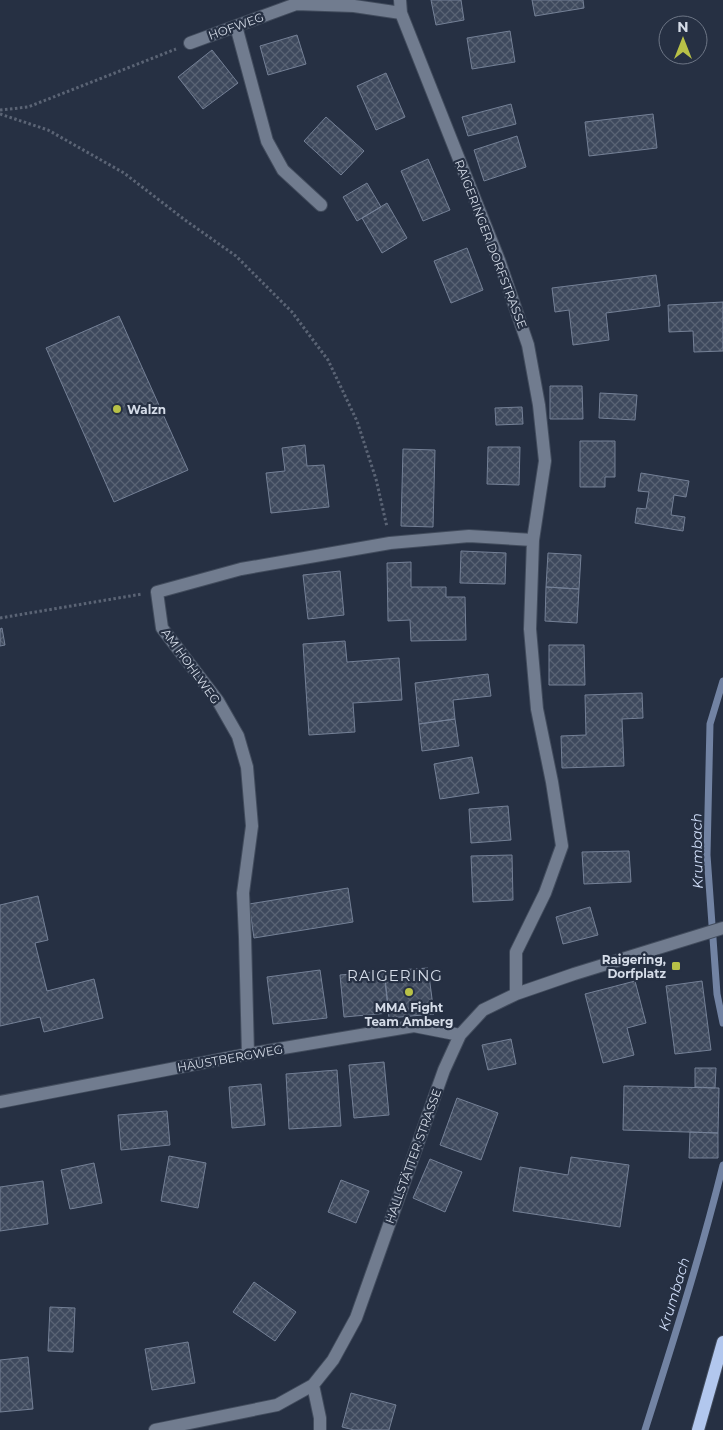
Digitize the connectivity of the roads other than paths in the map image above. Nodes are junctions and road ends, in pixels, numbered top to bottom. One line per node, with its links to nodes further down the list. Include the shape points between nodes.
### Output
1 (400, 6): 2 (street, HOFWEG, via 296,4); 5 (street, RAIGERINGER DORFSTRASSE, via 499,260 528,345 539,405 544,461)
2 (236, 26): 3 (street, HOFWEG); 4 (street, via 267,141 283,170)
3 (190, 43)
4 (321, 206)
5 (532, 540): 7 (street, RAIGERINGER DORFSTRASSE, via 530,629 537,709 562,846 545,893 516,952); 9 (street, AM HOHLWEG, via 469,536 390,543 241,569 157,592 162,628 218,701 238,736 247,767 252,826 243,893)
6 (723, 928): 7 (street, HALLSTÄTTER STRASSE)
7 (516, 994): 8 (street, HALLSTÄTTER STRASSE, via 484,1010)
8 (460, 1035): 9 (street, HÄUSTBERGWEG, via 414,1026); 12 (street, HALLSTÄTTER STRASSE, via 444,1070 356,1318 333,1360)
9 (248, 1054): 10 (street, HÄUSTBERGWEG)
10 (0, 1102)
11 (723, 1342): 15 (main road)
12 (313, 1385): 13 (street, HALLSTÄTTER STRASSE, via 277,1405); 14 (street)
13 (155, 1430)
14 (320, 1430)
15 (698, 1430)

